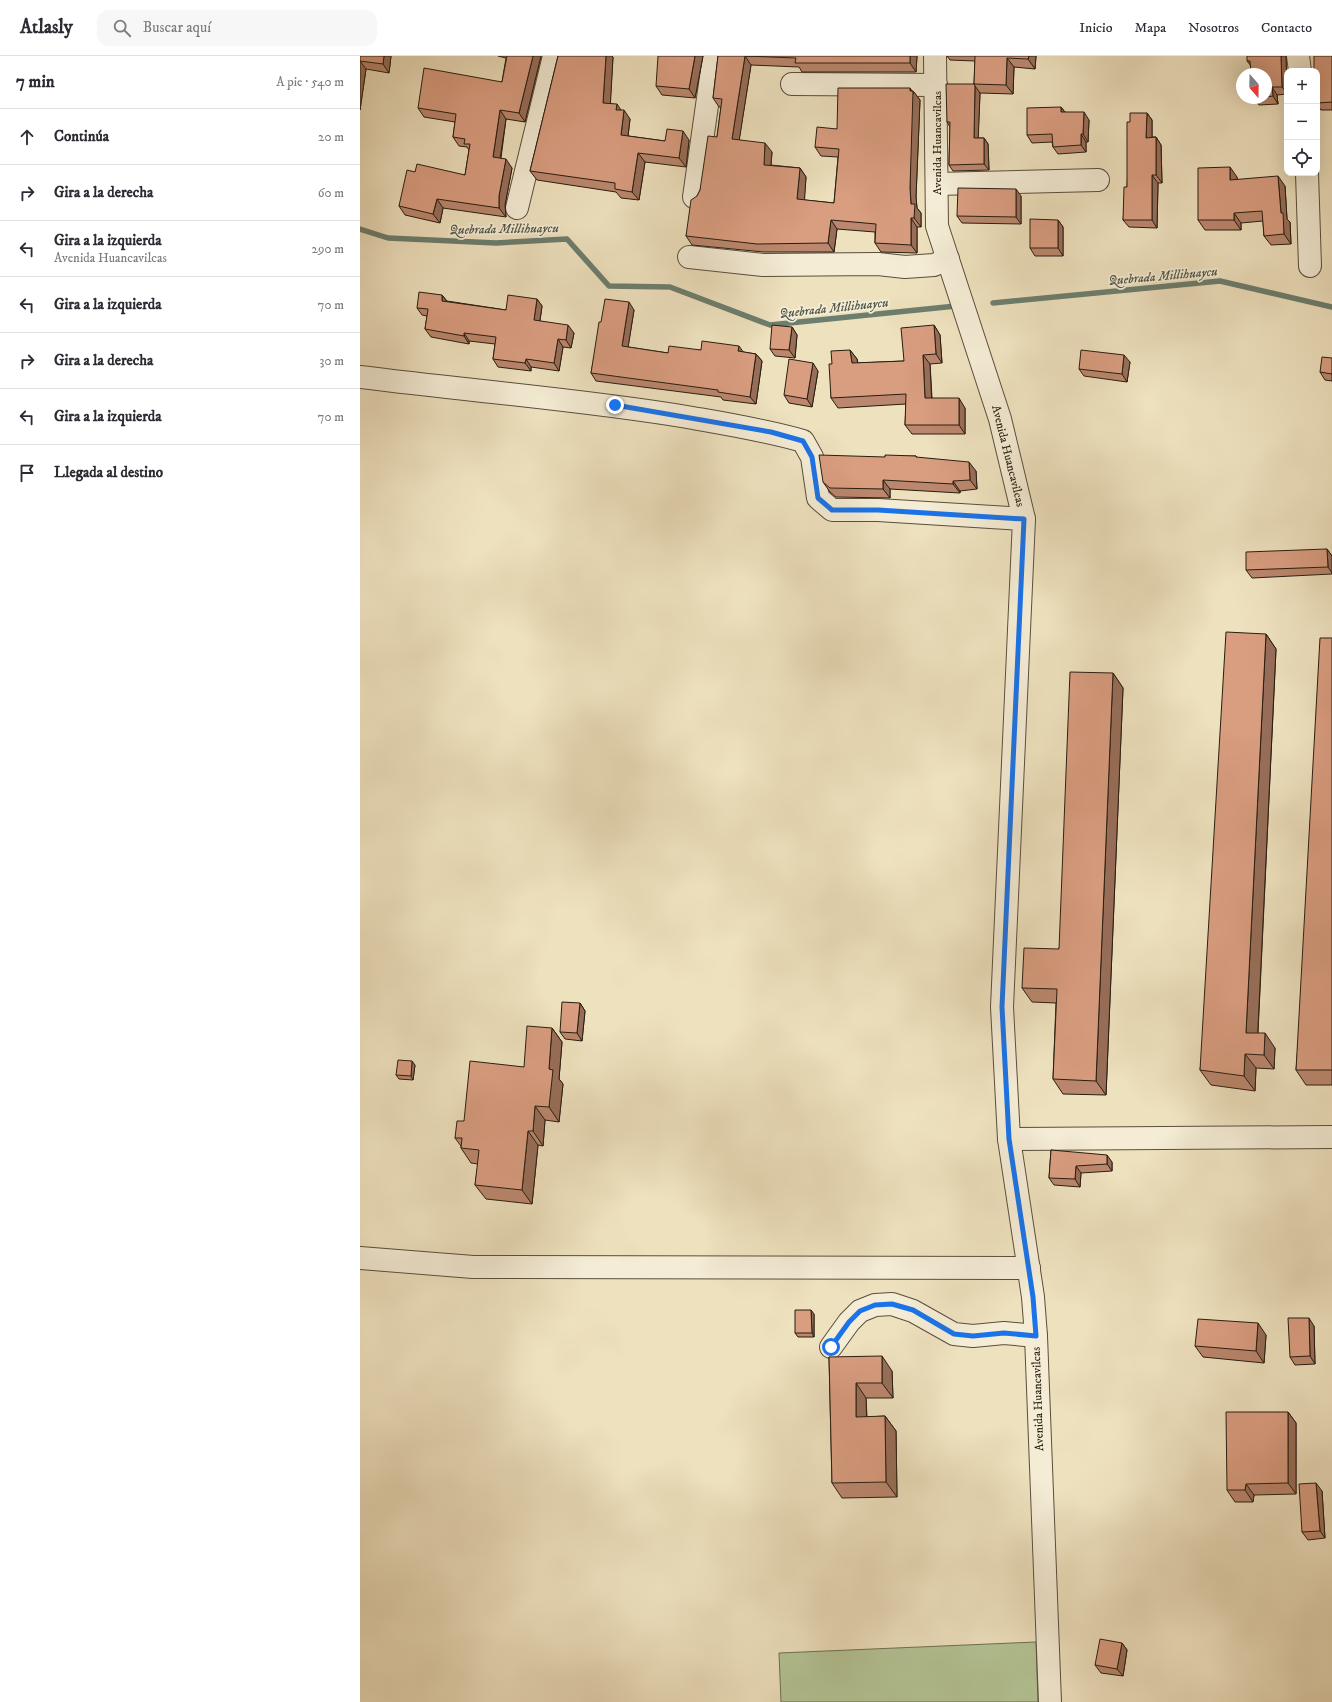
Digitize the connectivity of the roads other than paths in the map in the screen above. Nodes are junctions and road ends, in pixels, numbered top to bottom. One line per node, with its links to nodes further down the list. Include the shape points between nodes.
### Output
1 (554, 56): 12 (street)
2 (714, 56): 11 (street)
3 (935, 56): 7 (street, Avenida Huancavilcas)
4 (1298, 56): 5 (street)
5 (1300, 68)
6 (792, 84): 7 (street)
7 (936, 85): 10 (street, Avenida Huancavilcas)
8 (1307, 176): 15 (street)
9 (1098, 180): 10 (street)
10 (937, 184): 14 (street, Avenida Huancavilcas, via 937,226)
11 (694, 196)
12 (517, 208)
13 (689, 257): 14 (street, via 763,265 878,264 905,267 934,265)
14 (948, 259): 17 (street, Avenida Huancavilcas, via 1000,420)
15 (1310, 266)
16 (360, 377): 17 (street, via 615,405 771,432 803,441 812,457 818,498 832,510 878,510)
17 (1024, 519): 19 (street, Avenida Huancavilcas, via 1002,1007)
18 (1332, 1137): 19 (street)
19 (1009, 1139): 21 (street, Avenida Huancavilcas)
20 (360, 1258): 21 (street, via 473,1267)
21 (1029, 1268): 22 (street, Avenida Huancavilcas)
22 (1036, 1336): 23 (street, via 1004,1333 973,1336 954,1334 913,1310 892,1304 875,1305 860,1311); 24 (street, Avenida Huancavilcas)
23 (831, 1347)
24 (1050, 1702)

